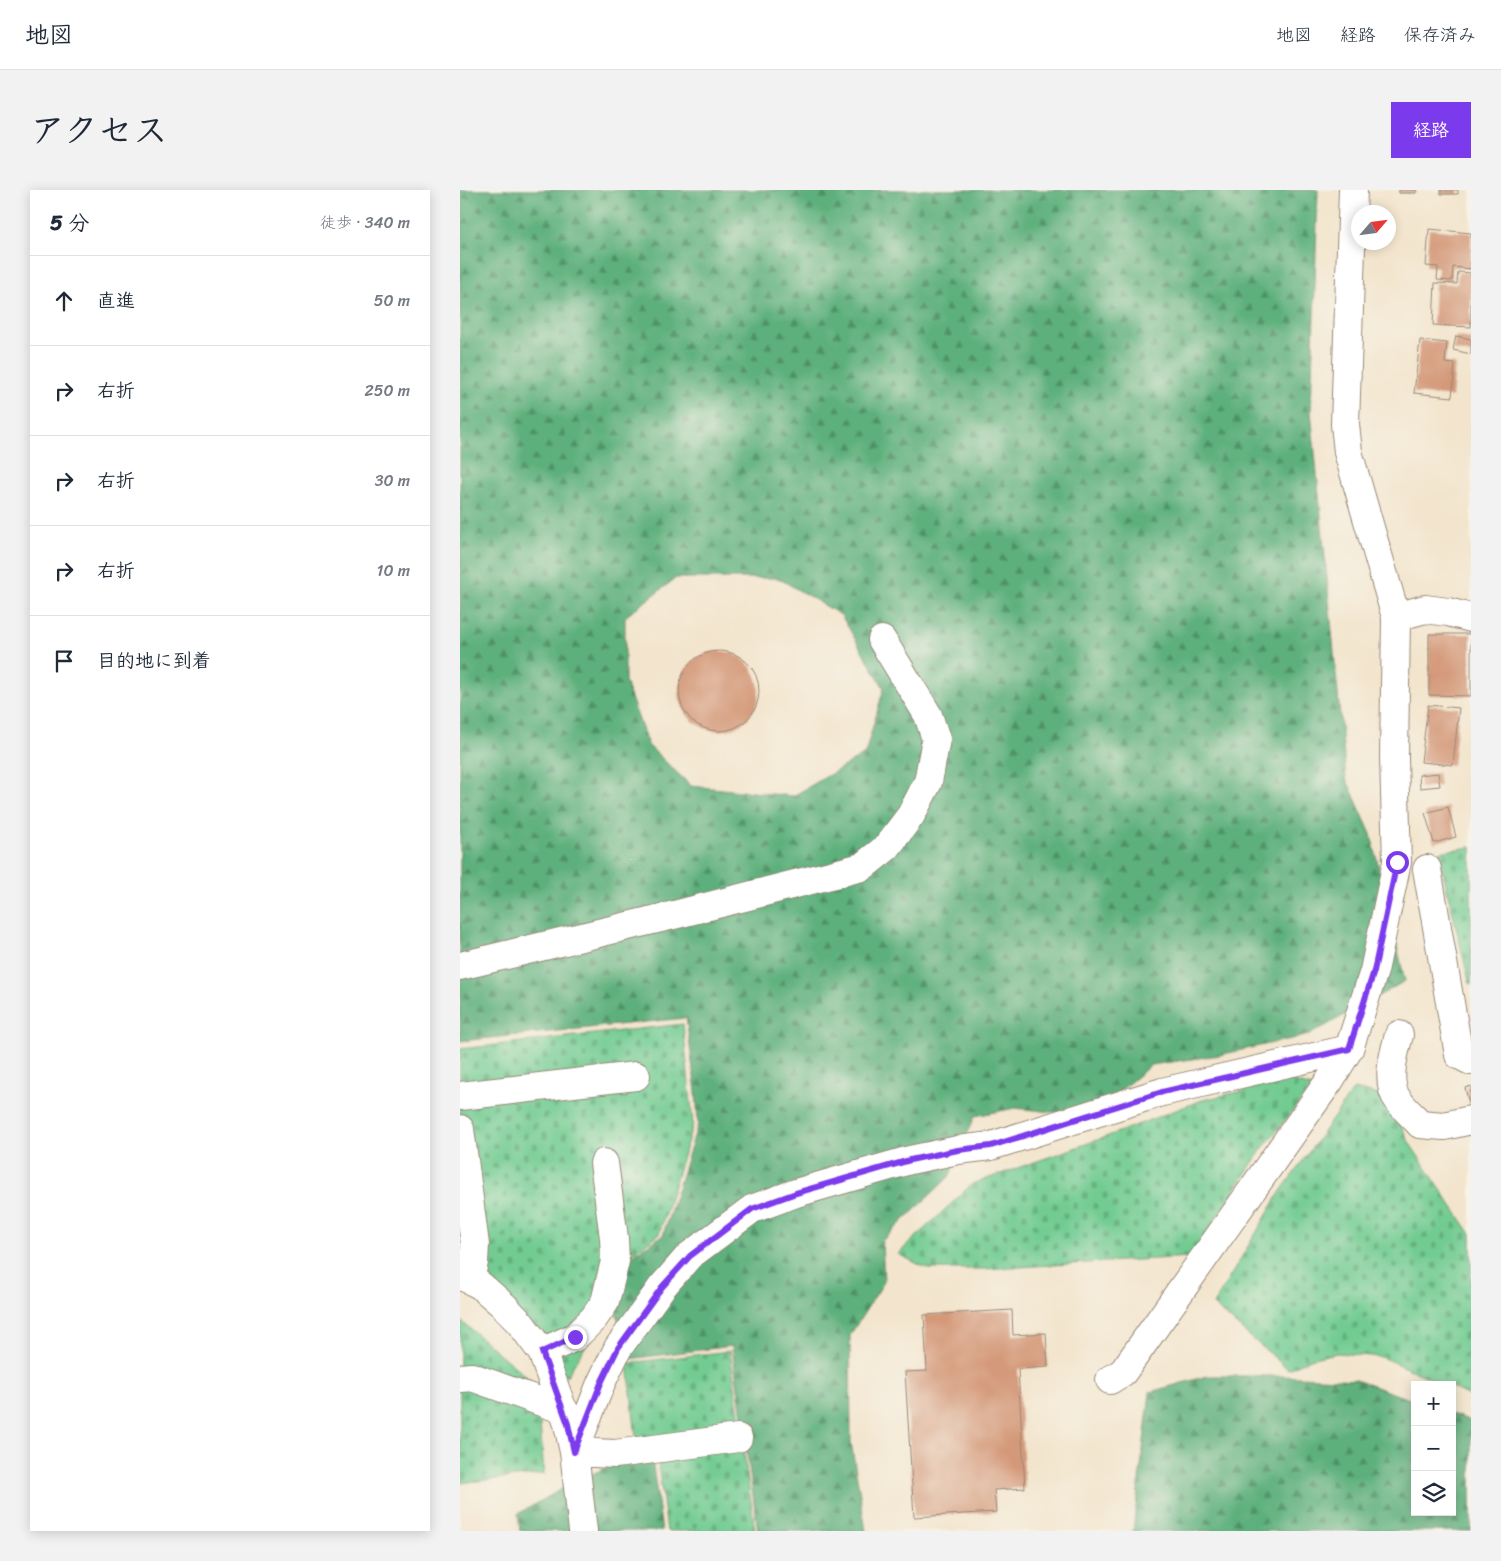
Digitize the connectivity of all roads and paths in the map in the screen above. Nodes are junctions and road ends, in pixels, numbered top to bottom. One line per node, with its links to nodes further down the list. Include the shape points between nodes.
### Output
1 (1353, 190): 2 (street, via 1345,424 1348,452)
2 (1396, 617): 3 (street, via 1425,609); 8 (street, via 1394,758 1397,862 1374,971)
3 (1471, 618)
4 (882, 640): 6 (street, via 928,714 936,738 928,782 911,816 887,847 862,867)
5 (1427, 869): 9 (street, via 1459,1056)
6 (460, 966)
7 (1399, 1035): 12 (street, via 1391,1081 1397,1099 1420,1124 1444,1126)
8 (1349, 1049): 18 (street, via 1123,1372); 21 (street, via 1162,1092 991,1146 910,1160 752,1209 690,1256 657,1294 618,1348)
9 (1471, 1061)
10 (636, 1076): 11 (street)
11 (460, 1096)
12 (1471, 1120)
13 (460, 1129): 15 (street, via 475,1245 474,1262)
14 (604, 1164): 16 (street, via 615,1261 604,1302 594,1318 575,1337)
15 (465, 1278): 16 (street, via 480,1285 503,1305)
16 (542, 1352): 19 (street)
17 (460, 1378): 19 (street, via 472,1377)
18 (1110, 1380)
19 (564, 1410): 21 (street)
20 (738, 1438): 21 (street, via 615,1454)
21 (574, 1452): 22 (street)
22 (583, 1531)

